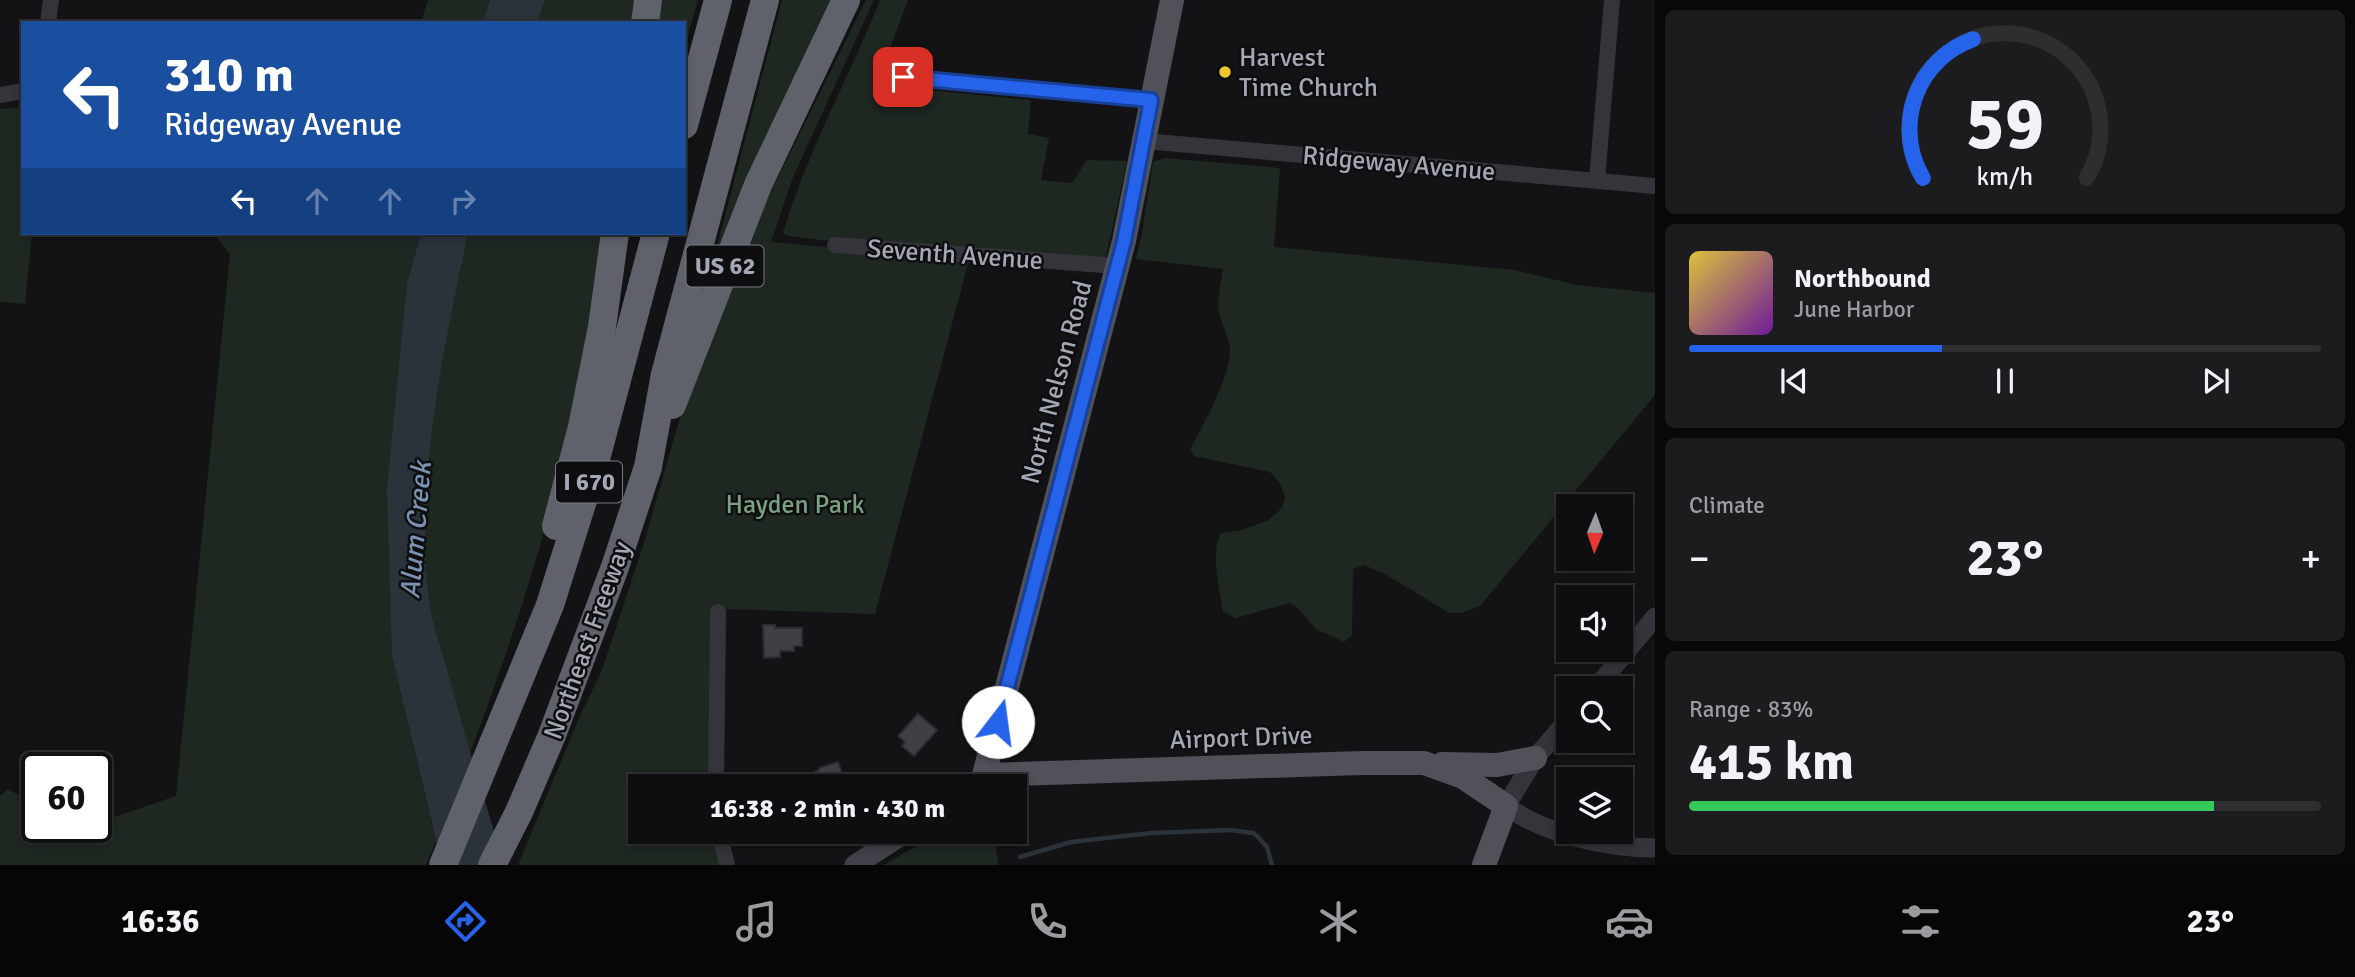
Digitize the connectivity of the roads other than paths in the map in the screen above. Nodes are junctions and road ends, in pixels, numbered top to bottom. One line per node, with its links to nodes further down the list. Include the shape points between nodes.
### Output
1 (51, 0): 8 (street)
2 (648, 0): 9 (highway)
3 (718, 0): 14 (highway)
4 (765, 0): 22 (highway, Northeast Freeway / I 670, via 665,374)
5 (846, 0): 22 (highway, US 62, via 758,186)
6 (1171, 0): 13 (main road, North Nelson Road)
7 (1612, 0): 16 (street)
8 (48, 21)
9 (645, 21)
10 (881, 75): 13 (street)
11 (21, 91): 12 (street)
12 (0, 95)
13 (1151, 100): 15 (main road, North Nelson Road)
14 (686, 118)
15 (1144, 141): 16 (street, Ridgeway Avenue); 21 (main road, North Nelson Road)
16 (1597, 180): 17 (street, Ridgeway Avenue)
17 (1655, 186)
18 (615, 235): 26 (highway, via 582,427)
19 (655, 235): 26 (highway, Northeast Freeway / I 670, via 596,459 550,605)
20 (835, 245): 21 (street, Seventh Avenue)
21 (1117, 266): 31 (main road, North Nelson Road)
22 (648, 467): 38 (highway, Northeast Freeway / I 670, via 552,735)
23 (718, 612): 30 (street)
24 (1655, 617): 25 (street)
25 (1606, 676)
26 (501, 724): 37 (highway, Northeast Freeway / I 670)
27 (1556, 734): 28 (street)
28 (1535, 758): 29 (main road, via 1497,765); 33 (street)
29 (1424, 763): 32 (main road, Airport Drive); 33 (main road, Airport Drive, via 1462,777)
30 (716, 774)
31 (979, 774)
32 (1027, 779)
33 (1506, 806): 36 (street, via 1523,819 1598,843); 41 (main road)
34 (722, 844): 39 (street)
35 (888, 844): 40 (main road)
36 (1655, 848)
37 (443, 865)
38 (492, 865)
39 (727, 865)
40 (855, 865)
41 (1484, 865)

